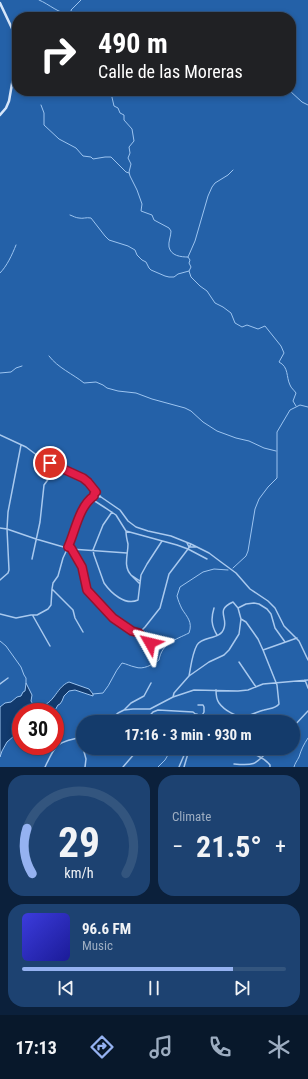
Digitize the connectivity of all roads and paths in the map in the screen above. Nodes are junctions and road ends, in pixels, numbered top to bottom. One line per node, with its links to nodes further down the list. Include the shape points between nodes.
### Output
1 (0, 3): 2 (main road)
2 (12, 28)
3 (12, 84): 4 (main road, via 9,101)
4 (0, 115)
5 (0, 436): 6 (street)
6 (21, 445): 7 (street); 14 (street)
7 (58, 466): 8 (street); 16 (street, via 44,485)
8 (85, 480): 9 (street); 9 (street)
9 (94, 494): 10 (street); 10 (street); 11 (street)
10 (101, 497): 18 (street, via 120,510 136,527)
11 (90, 498): 12 (street); 20 (street, via 83,508)
12 (112, 512): 15 (street); 23 (street, via 103,525)
13 (0, 528): 14 (street)
14 (7, 529): 16 (street); 28 (street, via 9,570)
15 (126, 531): 17 (street); 24 (street)
16 (36, 539): 20 (street); 25 (street)
17 (162, 541): 21 (street); 29 (street, via 147,564)
18 (186, 542): 19 (street); 21 (street)
19 (191, 544): 21 (street); 22 (street)
20 (68, 548): 23 (street); 31 (street); 38 (street, via 82,567 87,590 113,618)
21 (189, 548): 22 (street); 26 (street); 38 (street, via 169,574 160,608)
22 (198, 548): 40 (street, via 221,562 250,589 271,604 284,626)
23 (93, 550): 24 (street); 30 (street, via 106,587 120,598 127,602 137,601)
24 (127, 552): 27 (street, via 126,567)
25 (32, 559)
26 (207, 559)
27 (131, 575): 29 (street); 30 (street)
28 (0, 580)
29 (140, 581): 30 (street)
30 (140, 584)
31 (52, 589): 35 (street, via 48,609); 37 (street, via 73,610)
32 (214, 608): 39 (street, via 211,618)
33 (238, 608): 36 (street); 39 (street, via 233,602 224,610 224,628); 41 (street, via 246,604 259,604 271,614 275,628)
34 (0, 614): 35 (street, via 16,618)
35 (34, 616): 42 (street)
36 (241, 619): 44 (street, via 246,622); 47 (street, via 239,634 229,650)
37 (83, 632)
38 (139, 633): 43 (street, via 150,642)
39 (217, 635): 47 (street, via 197,645)
40 (297, 638): 41 (street); 45 (street)
41 (285, 642): 44 (street)
42 (50, 646)
43 (144, 647)
44 (263, 650): 52 (street)
45 (308, 660)
46 (239, 662): 54 (street)
47 (190, 676): 57 (street)
48 (8, 678): 53 (street)
49 (305, 680): 50 (street); 52 (street); 55 (street)
50 (308, 680)
51 (152, 683): 59 (street, via 143,697)
52 (276, 683): 54 (street); 56 (street, via 279,702 277,706 246,716 238,716 222,707 217,699)
53 (0, 684)
54 (256, 687): 56 (street, via 238,691)
55 (308, 688)
56 (216, 690): 57 (street, via 194,690)
57 (173, 696): 62 (street)
58 (198, 704): 67 (street, via 204,707)
59 (127, 706): 60 (street); 61 (street)
60 (128, 709): 61 (street); 62 (street)
61 (124, 710): 65 (street)
62 (155, 710): 64 (street); 66 (street)
63 (308, 711): 68 (street)
64 (196, 714)
65 (116, 715)
66 (150, 715)
67 (202, 715)
68 (300, 720)
69 (76, 739): 70 (street)
70 (64, 741)
71 (51, 755): 80 (street)
72 (85, 755): 81 (street)
73 (133, 755): 82 (street)
74 (187, 755): 84 (street)
75 (254, 755): 78 (street)
76 (264, 755): 78 (street)
77 (184, 756): 83 (street)
78 (261, 758): 79 (street, via 254,764); 85 (street, via 268,762)
79 (234, 764)
80 (45, 767)
81 (85, 767)
82 (123, 767)
83 (179, 767)
84 (184, 767)
85 (270, 767)

